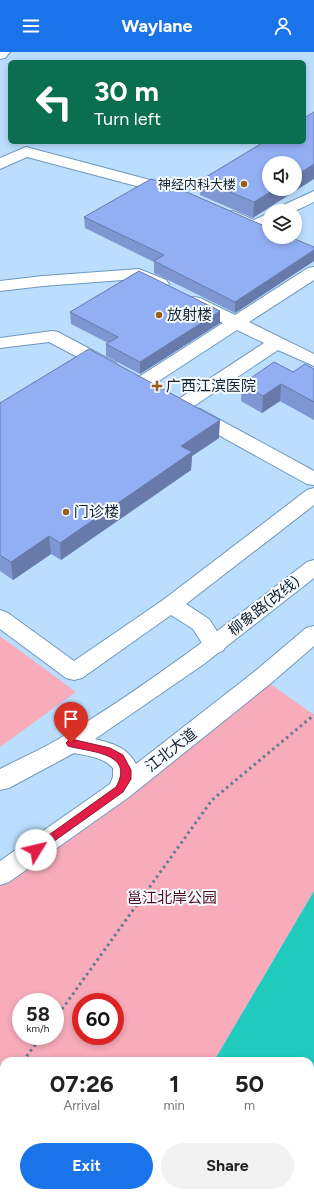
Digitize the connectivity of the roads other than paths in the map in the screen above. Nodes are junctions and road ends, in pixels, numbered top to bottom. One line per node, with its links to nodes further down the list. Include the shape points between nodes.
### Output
1 (3, 52): 2 (main road)
2 (0, 55)
3 (0, 164): 4 (main road, via 26,152 172,190)
4 (186, 196)
5 (314, 196): 6 (main road)
6 (297, 204)
7 (220, 211): 8 (main road, via 255,226)
8 (262, 222)
9 (314, 272): 11 (main road)
10 (0, 286): 11 (main road, via 139,274)
11 (236, 323): 12 (main road); 15 (main road)
12 (276, 342): 14 (main road); 16 (main road)
13 (0, 343): 15 (main road, via 52,336)
14 (313, 359)
15 (140, 384): 16 (main road)
16 (170, 400): 17 (main road)
17 (314, 480)
18 (314, 495): 20 (main road)
19 (314, 568): 23 (main road, 柳象路(改线))
20 (171, 605): 21 (main road, via 74,672); 23 (main road, via 201,624)
21 (0, 618)
22 (314, 634): 26 (main road, 江北大道)
23 (215, 645): 24 (main road)
24 (71, 743): 25 (main road); 26 (main road, via 110,752 120,758 126,770 126,779)
25 (0, 781)
26 (120, 790): 27 (main road, 江北大道)
27 (0, 875)

